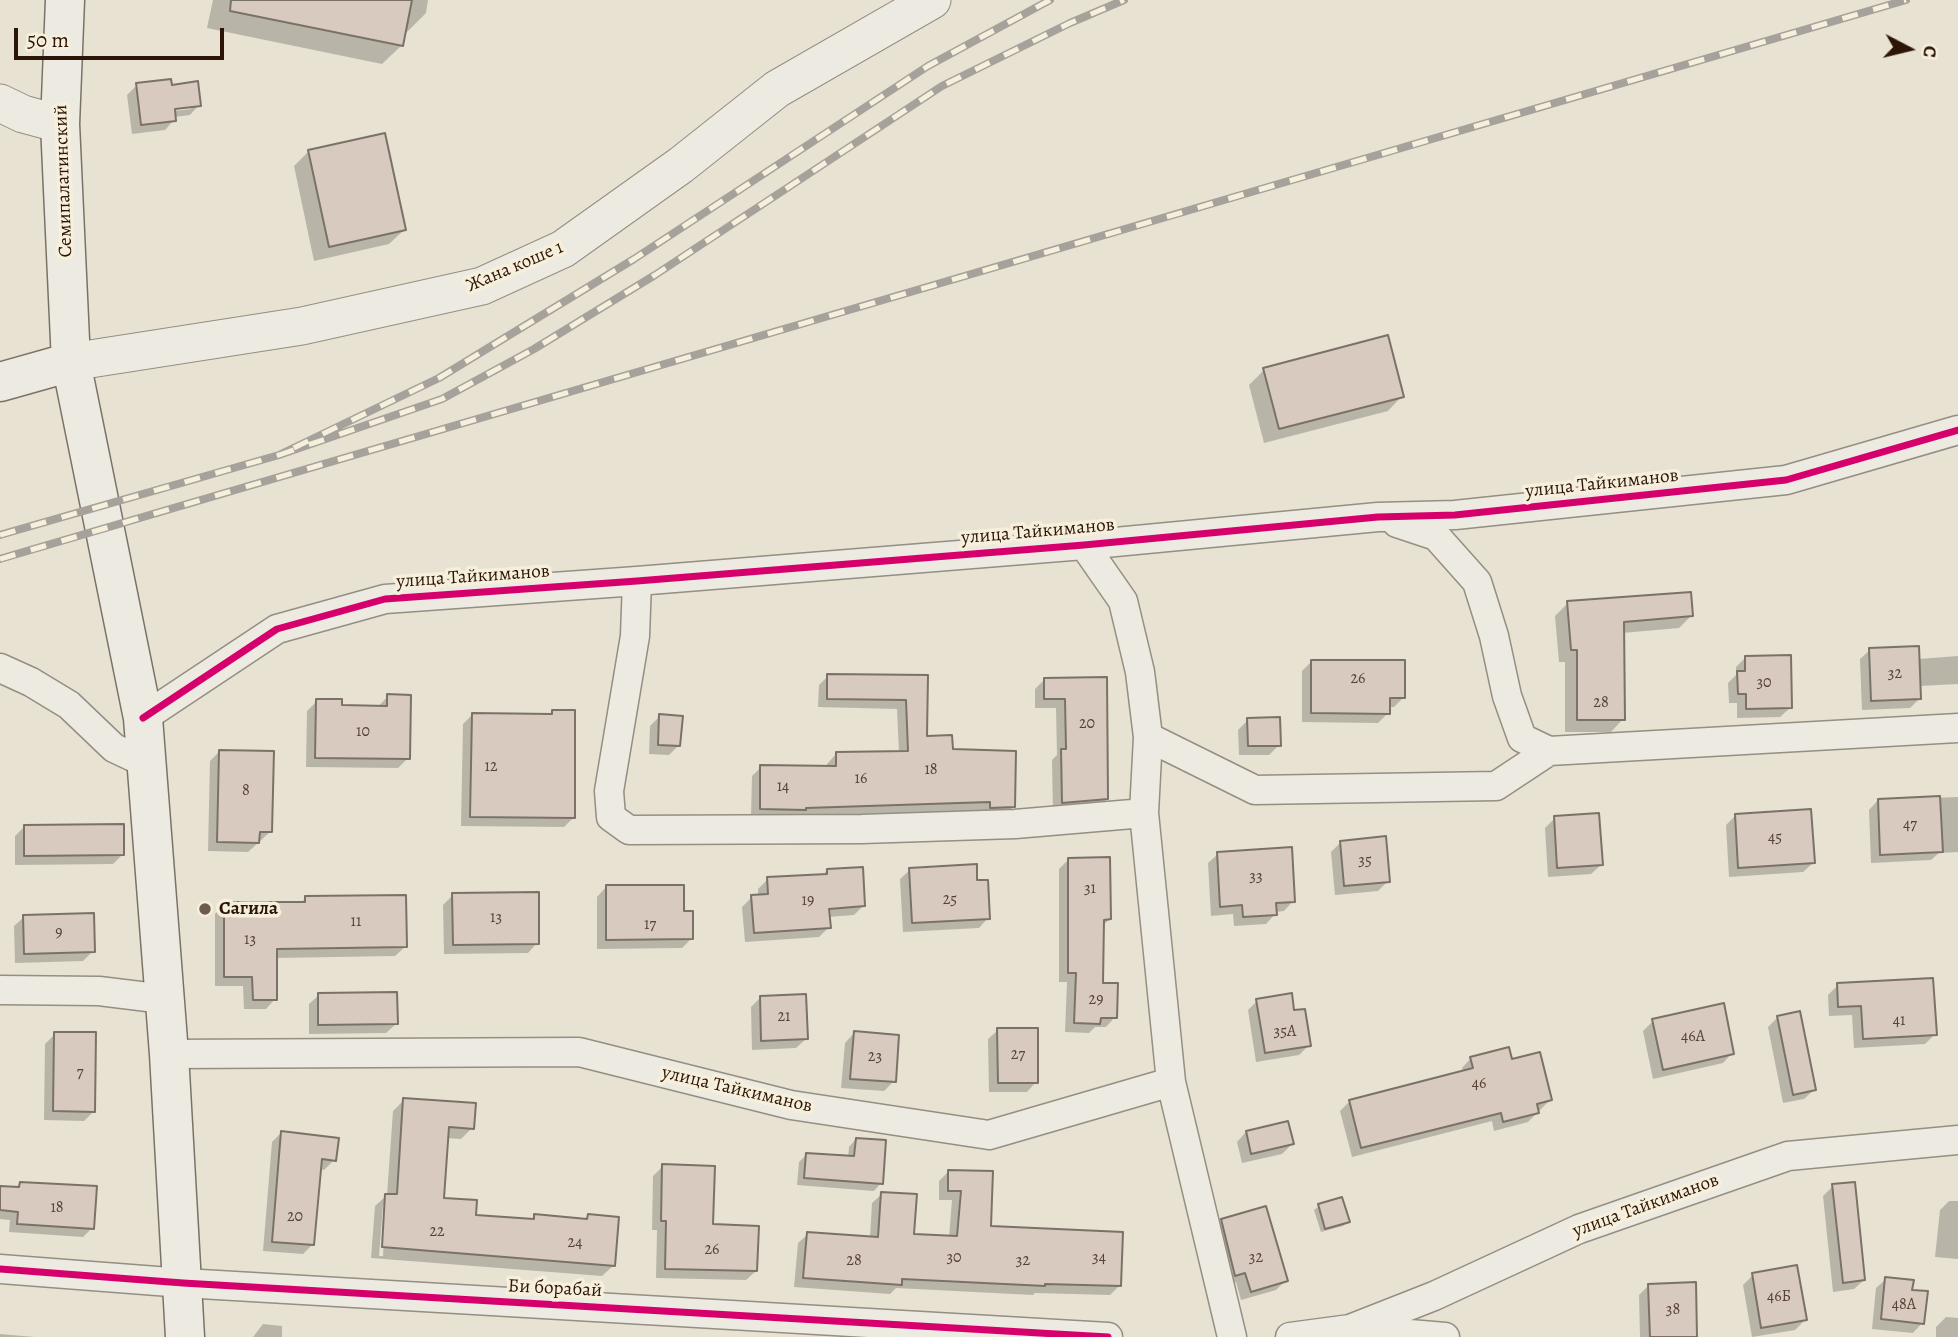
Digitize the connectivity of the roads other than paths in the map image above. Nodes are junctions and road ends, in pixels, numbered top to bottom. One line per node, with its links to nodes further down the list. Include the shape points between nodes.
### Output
1 (65, 0): 4 (main road, Семипалатинский)
2 (932, 0): 5 (street, Жана коше 1, via 777,89 563,249 482,286 302,326)
3 (0, 103): 4 (street)
4 (60, 124): 5 (main road, Семипалатинский)
5 (71, 362): 6 (main road); 12 (main road, Семипалатинский)
6 (0, 382)
7 (1958, 430): 8 (street, улица Тайкиманов, via 1786,480 1455,515)
8 (1378, 517): 9 (street, улица Тайкиманов); 15 (street, via 1436,536 1477,582 1522,738)
9 (1084, 545): 10 (street, улица Тайкиманов); 14 (street, via 1123,601 1140,673)
10 (637, 581): 12 (street, улица Тайкиманов, via 385,599 277,629); 17 (street, via 635,636 609,792 611,817 629,830 1015,824)
11 (0, 668): 16 (street, via 69,705 114,748)
12 (142, 718): 16 (main road, Семипалатинский)
13 (1958, 729): 15 (street)
14 (1148, 737): 15 (street, via 1255,790 1496,786); 17 (street)
15 (1549, 751)
16 (146, 763): 19 (main road, Семипалатинский)
17 (1144, 813): 21 (street)
18 (0, 990): 19 (street, via 99,990)
19 (164, 999): 20 (main road, Семипалатинский)
20 (169, 1054): 21 (street, улица Тайкиманов, via 579,1052 791,1105 989,1135); 24 (main road, Семипалатинский)
21 (1171, 1082): 28 (street)
22 (1958, 1140): 25 (street, улица Тайкиманов, via 1788,1156 1578,1229 1434,1296)
23 (0, 1269): 24 (street, Би борабай)
24 (183, 1283): 26 (main road, Семипалатинский); 27 (street, Би борабай)
25 (1350, 1329): 29 (street); 30 (street)
26 (185, 1337)
27 (1108, 1337)
28 (1232, 1337)
29 (1290, 1337)
30 (1445, 1337)

